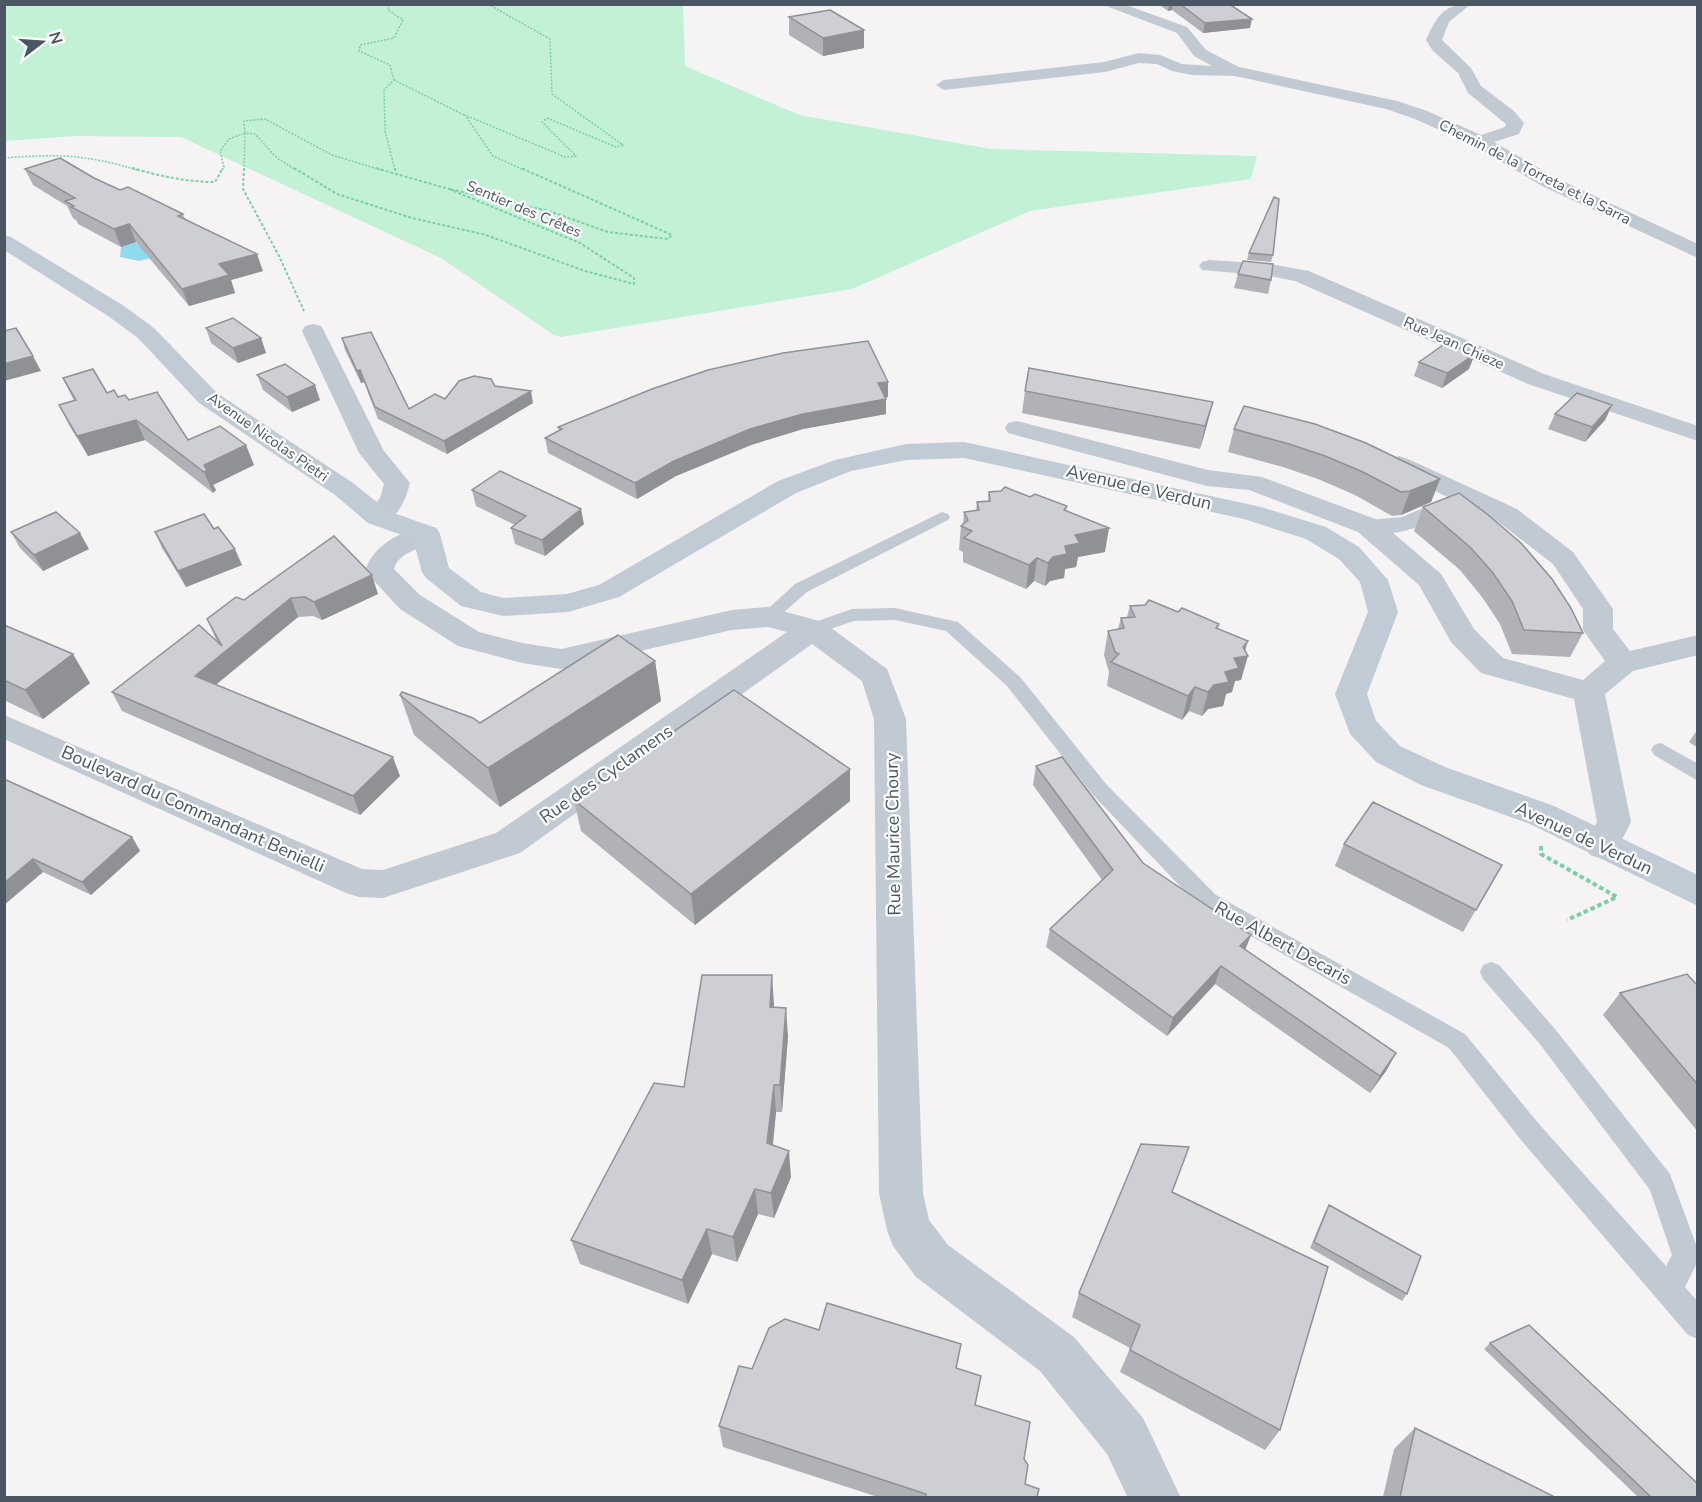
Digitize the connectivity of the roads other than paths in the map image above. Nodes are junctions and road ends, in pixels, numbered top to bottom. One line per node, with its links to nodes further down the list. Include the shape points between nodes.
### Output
1 (1108, 4): 3 (street, via 1182,30 1200,52)
2 (1464, 4): 5 (street, via 1443,20 1434,40 1465,71 1474,89 1515,123 1513,130 1503,135)
3 (1235, 70): 4 (street, Chemin de la Torreta et la Sarra, via 1192,70 1139,58 1105,67); 5 (street, Chemin de la Torreta et la Sarra, via 1390,105)
4 (944, 85)
5 (1479, 141): 7 (street, Chemin de la Torreta et la Sarra, via 1549,182)
6 (4, 241): 14 (main road, Avenue Nicolas Pietri, via 146,333 208,398 344,489)
7 (1698, 252)
8 (1209, 266): 11 (street, Rue Jean Chieze, via 1301,276 1536,379)
9 (313, 331): 14 (street, via 372,453 397,483 393,500)
10 (1017, 428): 16 (street, via 1207,478 1253,483)
11 (1698, 434)
12 (1380, 456): 13 (street)
13 (1468, 496): 16 (street, via 1406,524); 21 (street, via 1507,515 1563,558 1598,609 1598,630)
14 (378, 517): 17 (main road, Avenue Nicolas Pietri)
15 (942, 517): 18 (lane, via 801,588)
16 (1368, 526): 22 (street, via 1431,580 1462,635 1492,666)
17 (426, 534): 18 (street, Rue Maurice Choury, via 392,550 381,560 379,571 410,602 469,639 522,653 561,659 732,620); 26 (main road, Avenue de Verdun, via 436,573 471,599 502,607 568,603 609,591 787,487 844,465 906,453 964,450 1251,513 1316,533 1349,554 1374,580 1383,612 1350,694 1361,726 1388,754 1433,776 1542,815)
18 (768, 617): 19 (street, Rue Maurice Choury)
19 (812, 629): 27 (street, Rue des Cyclamens, via 508,843); 30 (lane, Rue Albert Decaris, via 852,615 884,614 951,626 1014,682 1099,789 1208,901 1457,1041 1530,1132); 32 (street, Rue Maurice Choury, via 876,676 890,719 901,1193 909,1230 932,1261 1057,1354 1125,1436)
20 (1698, 645): 21 (street)
21 (1623, 663): 22 (street)
22 (1589, 692): 26 (street, via 1614,822)
23 (4, 726): 27 (street, Boulevard du Commandant Benielli, via 359,883)
24 (1660, 750): 25 (lane)
25 (1698, 774)
26 (1602, 845): 28 (main road, Avenue de Verdun)
27 (383, 884)
28 (1698, 892)
29 (1491, 972): 30 (lane, via 1547,1036 1661,1183 1686,1256)
30 (1670, 1289): 31 (lane, Rue Albert Decaris)
31 (1698, 1325)
32 (1155, 1497)

